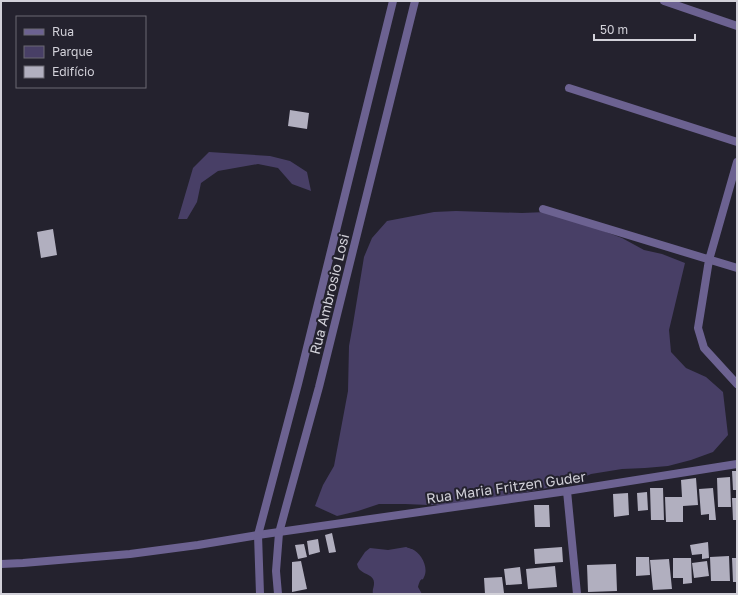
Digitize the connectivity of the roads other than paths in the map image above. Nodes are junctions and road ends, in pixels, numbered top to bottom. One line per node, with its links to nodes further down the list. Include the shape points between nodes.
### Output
1 (393, 1): 15 (street, Rua Ambrosio Losi)
2 (415, 1): 14 (street, Rua Ambrosio Losi, via 319,387)
3 (664, 1): 4 (street)
4 (737, 26)
5 (569, 88): 6 (street)
6 (737, 142)
7 (737, 162): 9 (street)
8 (543, 209): 9 (street)
9 (709, 260): 10 (street); 11 (street, via 698,328 704,348)
10 (737, 268)
11 (737, 384)
12 (737, 464): 13 (street, Rua Maria Fritzen Guder)
13 (567, 491): 14 (street, Rua Maria Fritzen Guder); 19 (street)
14 (279, 533): 15 (street, Rua Maria Fritzen Guder); 18 (street, Rua Ambrosio Losi, via 276,571)
15 (258, 535): 16 (street, Rua Maria Fritzen Guder, via 130,554); 17 (street, Rua Ambrosio Losi)
16 (1, 564)
17 (260, 594)
18 (278, 594)
19 (577, 594)

